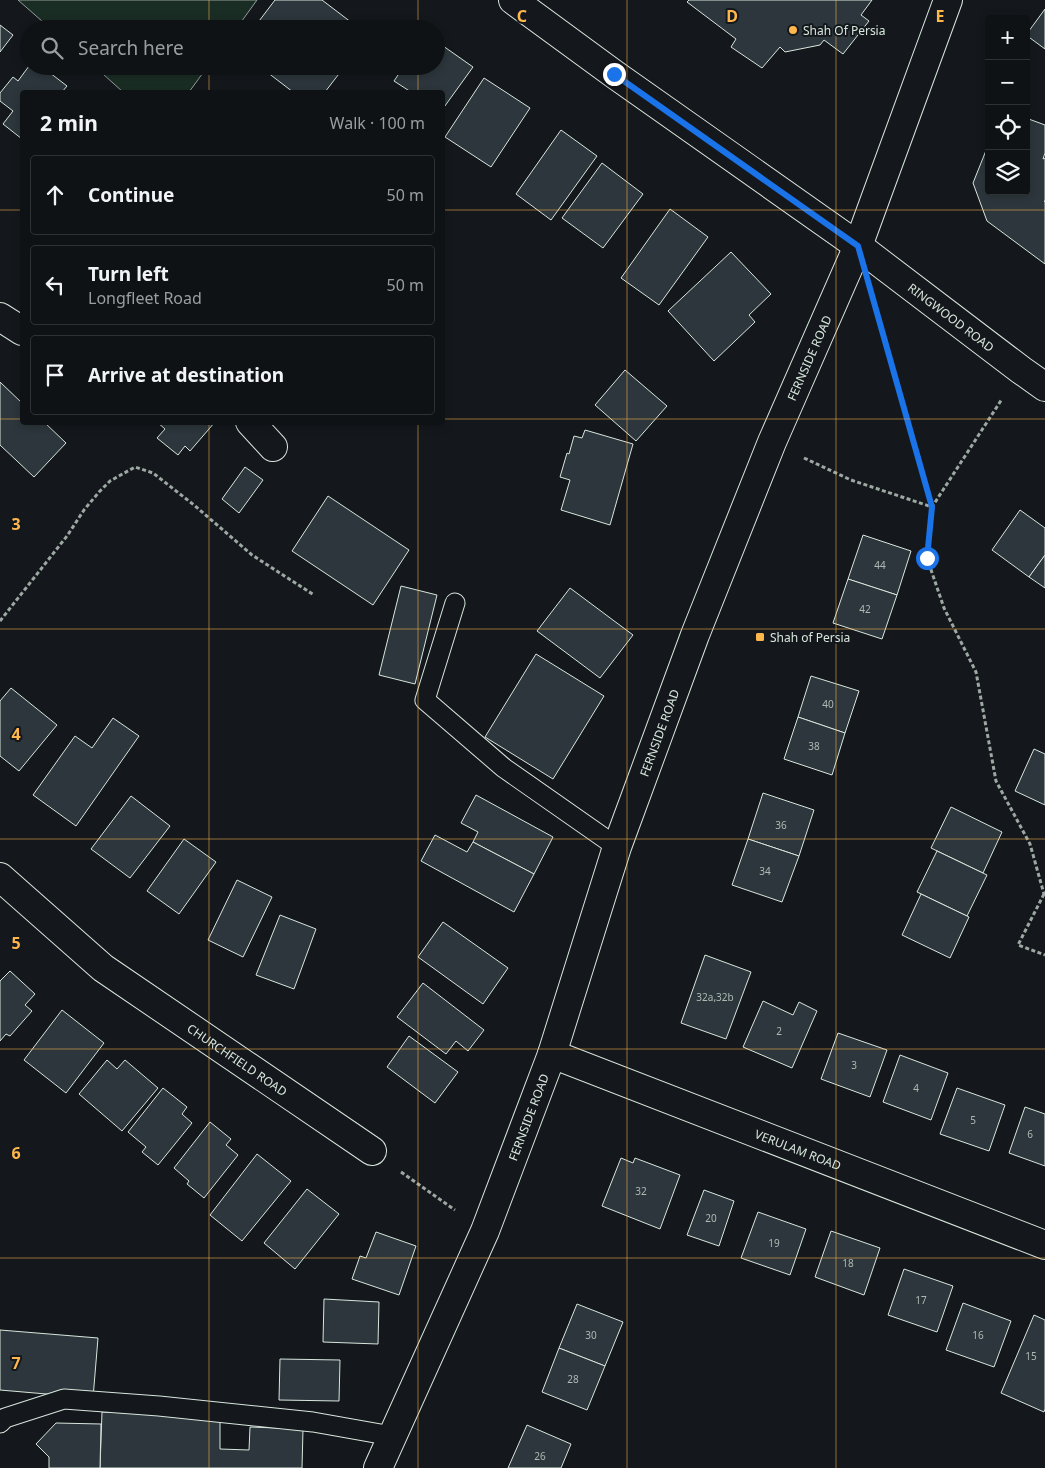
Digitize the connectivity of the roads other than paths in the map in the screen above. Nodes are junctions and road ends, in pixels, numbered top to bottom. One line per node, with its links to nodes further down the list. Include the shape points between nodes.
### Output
1 (513, 0): 3 (main road, RINGWOOD ROAD)
2 (948, 0): 3 (main road, FERNSIDE ROAD)
3 (858, 246): 6 (main road, RINGWOOD ROAD); 10 (main road, FERNSIDE ROAD, via 772,442 695,635)
4 (0, 317): 5 (main road)
5 (20, 330)
6 (1045, 387)
7 (253, 425): 8 (main road)
8 (273, 447)
9 (455, 603): 10 (lane, via 425,700 504,768)
10 (618, 847): 12 (main road, FERNSIDE ROAD)
11 (0, 877): 13 (main road, CHURCHFIELD ROAD, via 103,968)
12 (552, 1054): 14 (main road, VERULAM ROAD); 16 (main road, FERNSIDE ROAD, via 485,1231)
13 (372, 1151)
14 (1045, 1245)
15 (0, 1423): 16 (lane, via 5,1418 64,1399 312,1422)
16 (392, 1436): 17 (main road, FERNSIDE ROAD)
17 (378, 1468)

